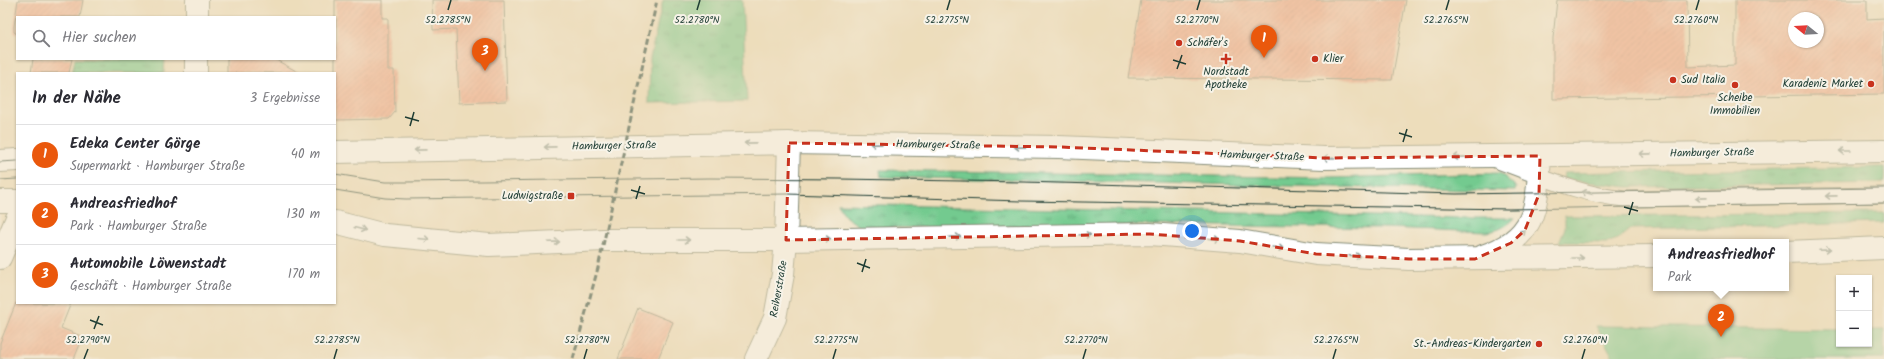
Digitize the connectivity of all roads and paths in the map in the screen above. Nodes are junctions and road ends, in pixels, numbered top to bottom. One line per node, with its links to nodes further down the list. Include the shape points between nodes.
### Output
1 (197, 0): 2 (main road)
2 (197, 16)
3 (196, 60): 4 (main road)
4 (196, 72)
5 (789, 142): 7 (main road, Hamburger Straße, one-way to 7); 10 (main road, Hamburger Straße, one-way to 5, via 1486,157 1324,158 1059,147); 16 (main road, Reiherstraße)
6 (1884, 151): 10 (main road, Hamburger Straße, one-way to 10, via 1777,151)
7 (336, 152)
8 (16, 160): 9 (main road)
9 (0, 161)
10 (1540, 166): 11 (lane, one-way to 10, via 1605,198 1585,193); 21 (main road, one-way to 10, via 1511,243 1525,230 1539,194)
11 (1884, 195)
12 (0, 201): 13 (main road)
13 (16, 201)
14 (16, 220): 20 (main road)
15 (336, 222): 16 (main road, one-way to 16, via 385,235 489,245 604,240)
16 (786, 240): 21 (main road, one-way to 21, via 1150,234 1240,241 1316,254 1410,259); 22 (main road, Reiherstraße, via 775,318)
17 (1884, 248): 18 (main road, one-way to 17)
18 (1789, 252)
19 (1653, 256): 21 (main road, one-way to 19)
20 (0, 258)
21 (1475, 259)
22 (756, 359)

